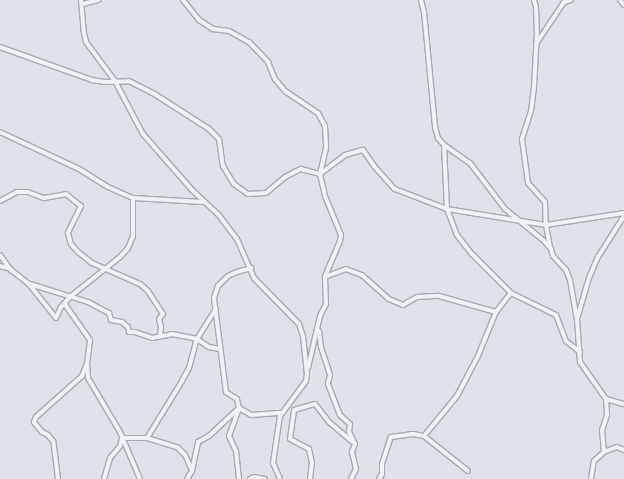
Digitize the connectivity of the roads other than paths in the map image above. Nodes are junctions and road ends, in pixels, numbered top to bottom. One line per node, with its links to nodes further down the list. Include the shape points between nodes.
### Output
1 (98, 0): 7 (street)
2 (183, 0): 14 (street, via 199,20 213,30 229,31 249,42 268,62 275,79 285,91 318,113 325,126 326,148)
3 (421, 0): 13 (street, via 435,127 438,138)
4 (534, 0): 9 (street)
5 (571, 0): 9 (street, via 564,2)
6 (620, 0): 8 (street)
7 (82, 2): 11 (street, via 86,42)
8 (624, 5)
9 (536, 45): 22 (street, via 532,111 522,139 528,182 545,202)
10 (0, 47): 11 (street, via 92,80)
11 (115, 81): 14 (street, via 137,84 209,129 219,139 223,166 234,184 248,194 266,193 301,168); 17 (street, via 143,134)
12 (0, 132): 15 (street)
13 (444, 145): 18 (street); 21 (street, via 470,163 505,209)
14 (320, 174): 18 (street, via 345,155 363,150 395,189); 29 (street, via 325,196 340,235 340,241)
15 (133, 198): 17 (street); 27 (street, via 133,236 120,258)
16 (0, 201): 27 (street, via 17,192 28,192 44,198 66,194 81,206 68,233 71,244 85,258)
17 (203, 202): 26 (street, via 218,214 237,239)
18 (447, 209): 21 (street); 31 (street, via 462,242)
19 (624, 213): 22 (street)
20 (624, 216): 36 (street, via 600,252)
21 (521, 222): 22 (street); 23 (street)
22 (546, 225): 23 (street)
23 (550, 249): 36 (street, via 566,270)
24 (0, 254): 28 (street)
25 (0, 266): 28 (street)
26 (251, 268): 34 (street, via 237,272 218,286 214,298); 43 (street, via 254,278 299,324)
27 (105, 269): 32 (street); 38 (street, via 140,284 148,291 163,314 159,320)
28 (11, 270): 30 (street)
29 (325, 277): 35 (street, via 346,269 362,275 389,299 403,305 417,297 439,296); 37 (street, via 326,304)
30 (29, 284): 32 (street); 33 (street, via 56,318)
31 (511, 293): 35 (street); 41 (street, via 556,315 566,341)
32 (71, 296): 33 (street); 38 (street, via 109,313 111,320 122,322 128,327 129,332 152,338)
33 (64, 304): 42 (street, via 90,340)
34 (216, 309): 39 (street); 40 (street)
35 (496, 312): 48 (street, via 478,356 457,396)
36 (578, 319): 41 (street)
37 (318, 328): 43 (street); 51 (street, via 330,375 328,384 340,415 350,424 349,432)
38 (160, 336): 39 (street, via 172,334)
39 (197, 339): 40 (street, via 209,347); 50 (street, via 189,368)
40 (220, 349): 46 (street, via 226,392 237,399)
41 (580, 352): 44 (street, via 580,362)
42 (87, 364): 49 (street, via 88,378); 57 (street, via 82,376 36,417 34,422 53,441)
43 (307, 372): 47 (street, via 306,381)
44 (606, 399): 45 (street); 53 (street, via 607,415 602,430)
45 (624, 404)
46 (239, 408): 47 (street, via 251,415); 54 (street, via 209,436 198,442); 61 (street, via 229,436 236,451)
47 (282, 413): 64 (street, via 273,462)
48 (424, 436): 55 (street); 67 (street, via 412,434 391,437)
49 (122, 438): 50 (street); 58 (street, via 120,446 110,458); 59 (street)
50 (148, 438): 54 (street, via 177,447 185,455)
51 (355, 444): 65 (street, via 329,422 315,404 294,410 290,439 309,449 312,463); 66 (street, via 352,452 356,469)
52 (624, 450): 53 (street, via 617,447)
53 (604, 452): 56 (street, via 594,461)
54 (192, 471): 60 (street)
55 (468, 472)
56 (592, 478)
57 (58, 479)
58 (104, 479)
59 (140, 479)
60 (187, 479)
61 (239, 479)
62 (250, 479): 63 (street)
63 (265, 479)
64 (280, 479)
65 (310, 479)
66 (351, 479)
67 (379, 479)

